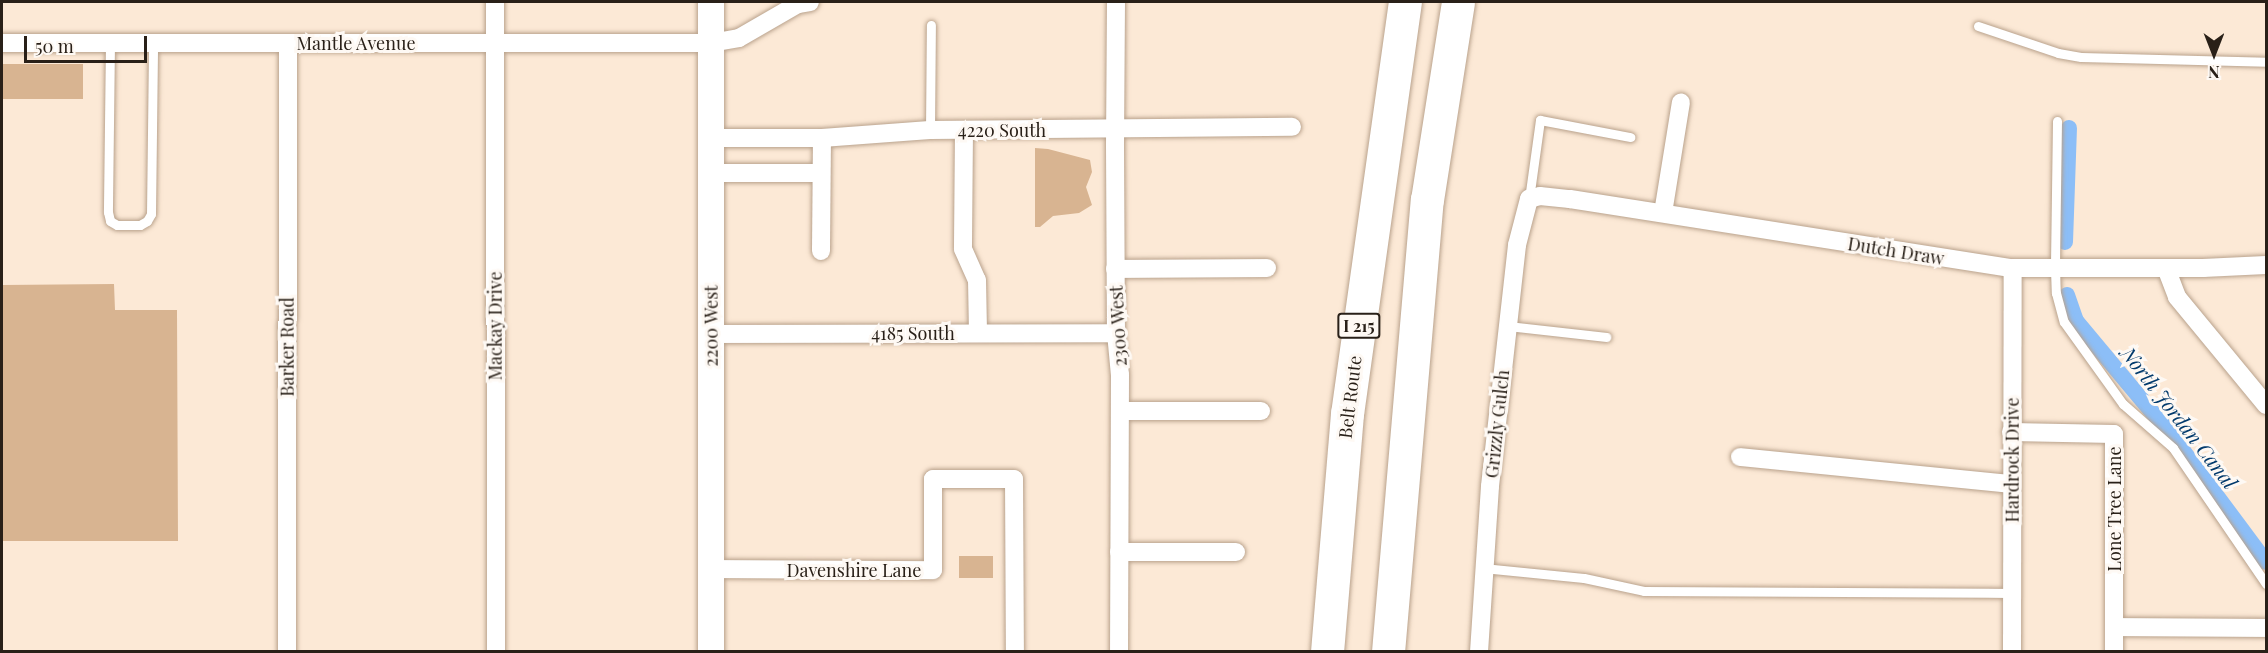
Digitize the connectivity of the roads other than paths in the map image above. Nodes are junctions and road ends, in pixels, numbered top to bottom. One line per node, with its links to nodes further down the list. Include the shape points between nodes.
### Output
1 (495, 2): 14 (street, Mackay Drive)
2 (711, 2): 15 (street, 2200 West)
3 (810, 2): 15 (street, Mantle Avenue, via 798,4 748,35)
4 (1116, 2): 20 (street, 2300 West)
5 (1405, 2): 63 (highway, Belt Route / I 215, via 1347,414)
6 (1458, 2): 29 (highway)
7 (1479, 2): 29 (highway)
8 (931, 25): 21 (lane)
9 (1978, 26): 16 (lane, via 2058,53 2090,59)
10 (110, 42): 11 (street, Mantle Avenue); 11 (lane, via 108,212 110,221 117,225 140,225 151,214); 12 (street, Mantle Avenue)
11 (153, 42): 13 (street, Mantle Avenue)
12 (2, 43)
13 (288, 43): 14 (street, Mantle Avenue); 58 (street, Barker Road)
14 (495, 43): 15 (street, Mantle Avenue); 59 (street, Mackay Drive)
15 (711, 43): 24 (street, 2200 West)
16 (2266, 62)
17 (1681, 102): 30 (street)
18 (2056, 121): 37 (lane)
19 (1293, 127): 20 (street, 4220 South)
20 (1116, 129): 22 (street, 4220 South); 36 (street, 2300 West)
21 (930, 130): 22 (street, 4220 South); 25 (street, 4220 South)
22 (964, 130): 39 (street, via 963,249 977,279)
23 (1630, 137): 28 (lane, via 1539,120)
24 (711, 138): 25 (street, 4220 South); 26 (street, 2200 West)
25 (822, 138): 27 (street)
26 (711, 173): 27 (street); 41 (street, 2200 West)
27 (821, 173): 31 (street)
28 (1529, 199): 30 (street, Dutch Draw, via 1569,199); 38 (street, Grizzly Gulch, via 1516,245)
29 (1427, 200): 64 (highway)
30 (1663, 213): 34 (street, Dutch Draw)
31 (821, 251)
32 (2266, 265): 35 (street, Dutch Draw)
33 (1268, 268): 36 (street)
34 (2013, 268): 37 (street, Dutch Draw); 47 (street, Hardrock Drive)
35 (2166, 268): 37 (street, Dutch Draw); 43 (street, via 2177,297)
36 (1115, 269): 40 (street, 2300 West)
37 (2055, 269): 54 (lane, via 2064,322 2123,404 2173,448)
38 (1508, 326): 42 (lane); 52 (street, Grizzly Gulch)
39 (978, 333): 40 (street, 4185 South); 41 (street, 4185 South)
40 (1116, 333): 45 (street, 2300 West)
41 (711, 334): 53 (street, 2200 West)
42 (1605, 337)
43 (2257, 383): 44 (street)
44 (2266, 405)
45 (1120, 411): 46 (street); 50 (street, 2300 West)
46 (1262, 411)
47 (2012, 432): 49 (street, Hardrock Drive); 56 (street, Lone Tree Lane, via 2114,434)
48 (1740, 457): 49 (street)
49 (2012, 484): 55 (street, Hardrock Drive)
50 (1119, 552): 51 (street); 62 (street, 2300 West)
51 (1236, 552)
52 (1483, 568): 55 (lane, via 1584,578 1644,591); 65 (street, Grizzly Gulch)
53 (711, 569): 60 (street, 2200 West); 61 (street, Davenshire Lane, via 933,570 933,479 1014,479)
54 (2266, 584)
55 (2012, 593): 66 (street, Hardrock Drive)
56 (2114, 627): 57 (street); 67 (street, Lone Tree Lane)
57 (2266, 628)
58 (287, 651)
59 (496, 651)
60 (711, 651)
61 (1015, 651)
62 (1119, 651)
63 (1327, 651)
64 (1389, 651)
65 (1479, 651)
66 (2012, 651)
67 (2114, 651)

